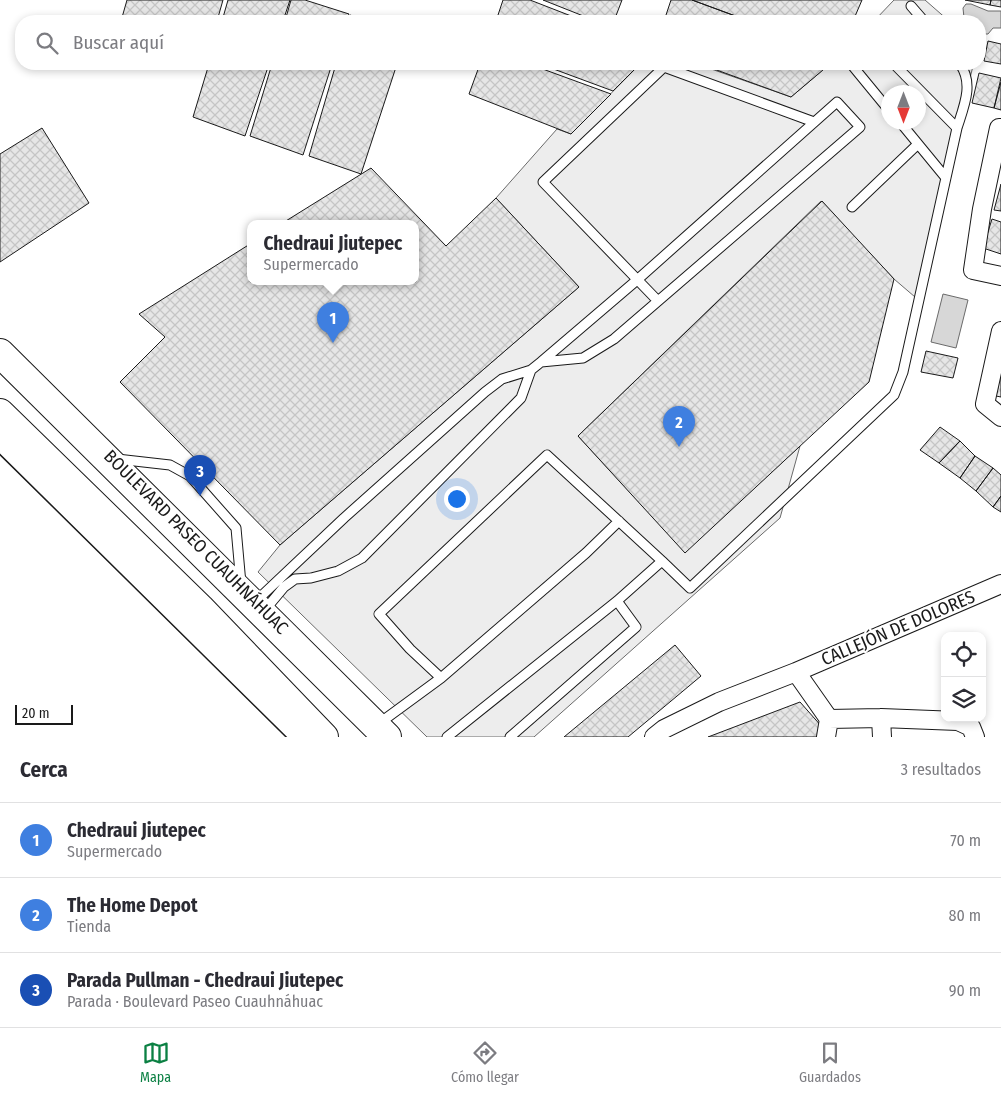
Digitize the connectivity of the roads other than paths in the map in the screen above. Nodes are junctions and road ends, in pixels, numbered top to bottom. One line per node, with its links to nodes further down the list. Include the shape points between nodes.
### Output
1 (911, 6): 2 (lane)
2 (919, 15)
3 (661, 70): 17 (lane, via 543,182)
4 (672, 70): 9 (lane)
5 (856, 70): 8 (lane)
6 (900, 70): 10 (lane)
7 (964, 70): 10 (lane, via 968,93)
8 (881, 100)
9 (814, 122): 17 (lane); 18 (lane, via 837,102 860,127)
10 (957, 128): 14 (lane)
11 (1001, 128): 16 (street, via 982,208 973,270)
12 (907, 130): 13 (lane)
13 (918, 144): 14 (lane); 15 (lane)
14 (946, 178): 29 (lane, via 903,372 894,395 690,588)
15 (852, 207)
16 (1001, 276)
17 (637, 280): 18 (lane); 22 (lane)
18 (657, 300): 22 (lane, via 614,339 583,358)
19 (1001, 331): 25 (street, via 985,404)
20 (0, 341): 27 (street, BOULEVARD PASEO CUAUHNÁHUAC)
21 (0, 353): 37 (main road, BOULEVARD PASEO CUAUHNÁHUAC)
22 (541, 362): 23 (lane)
23 (531, 370): 31 (lane, via 502,379 485,392); 31 (lane, via 521,398 362,558 338,572 295,579)
24 (0, 413): 39 (main road, via 200,608)
25 (1001, 417)
26 (0, 436): 38 (street)
27 (112, 458): 31 (street, BOULEVARD PASEO CUAUHNÁHUAC); 31 (lane, via 170,464 190,476 236,528)
28 (619, 521): 29 (lane); 34 (lane); 34 (lane, via 547,454 379,614)
29 (662, 560): 32 (lane)
30 (1001, 584): 33 (street, CALLEJÓN DE DOLORES)
31 (253, 601): 37 (street, BOULEVARD PASEO CUAUHNÁHUAC)
32 (617, 601): 40 (lane); 41 (lane, via 636,627)
33 (796, 672): 36 (street, CALLEJÓN DE DOLORES); 42 (street, CALLEJÓN DE DOLORES, via 719,702 664,728)
34 (441, 678): 37 (lane)
35 (882, 718): 36 (street); 44 (street); 45 (street, via 958,721 971,727)
36 (829, 719): 43 (street)
37 (388, 732)
38 (305, 737)
39 (324, 737)
40 (448, 737)
41 (510, 737)
42 (654, 737)
43 (826, 737)
44 (882, 737)
45 (974, 737)

